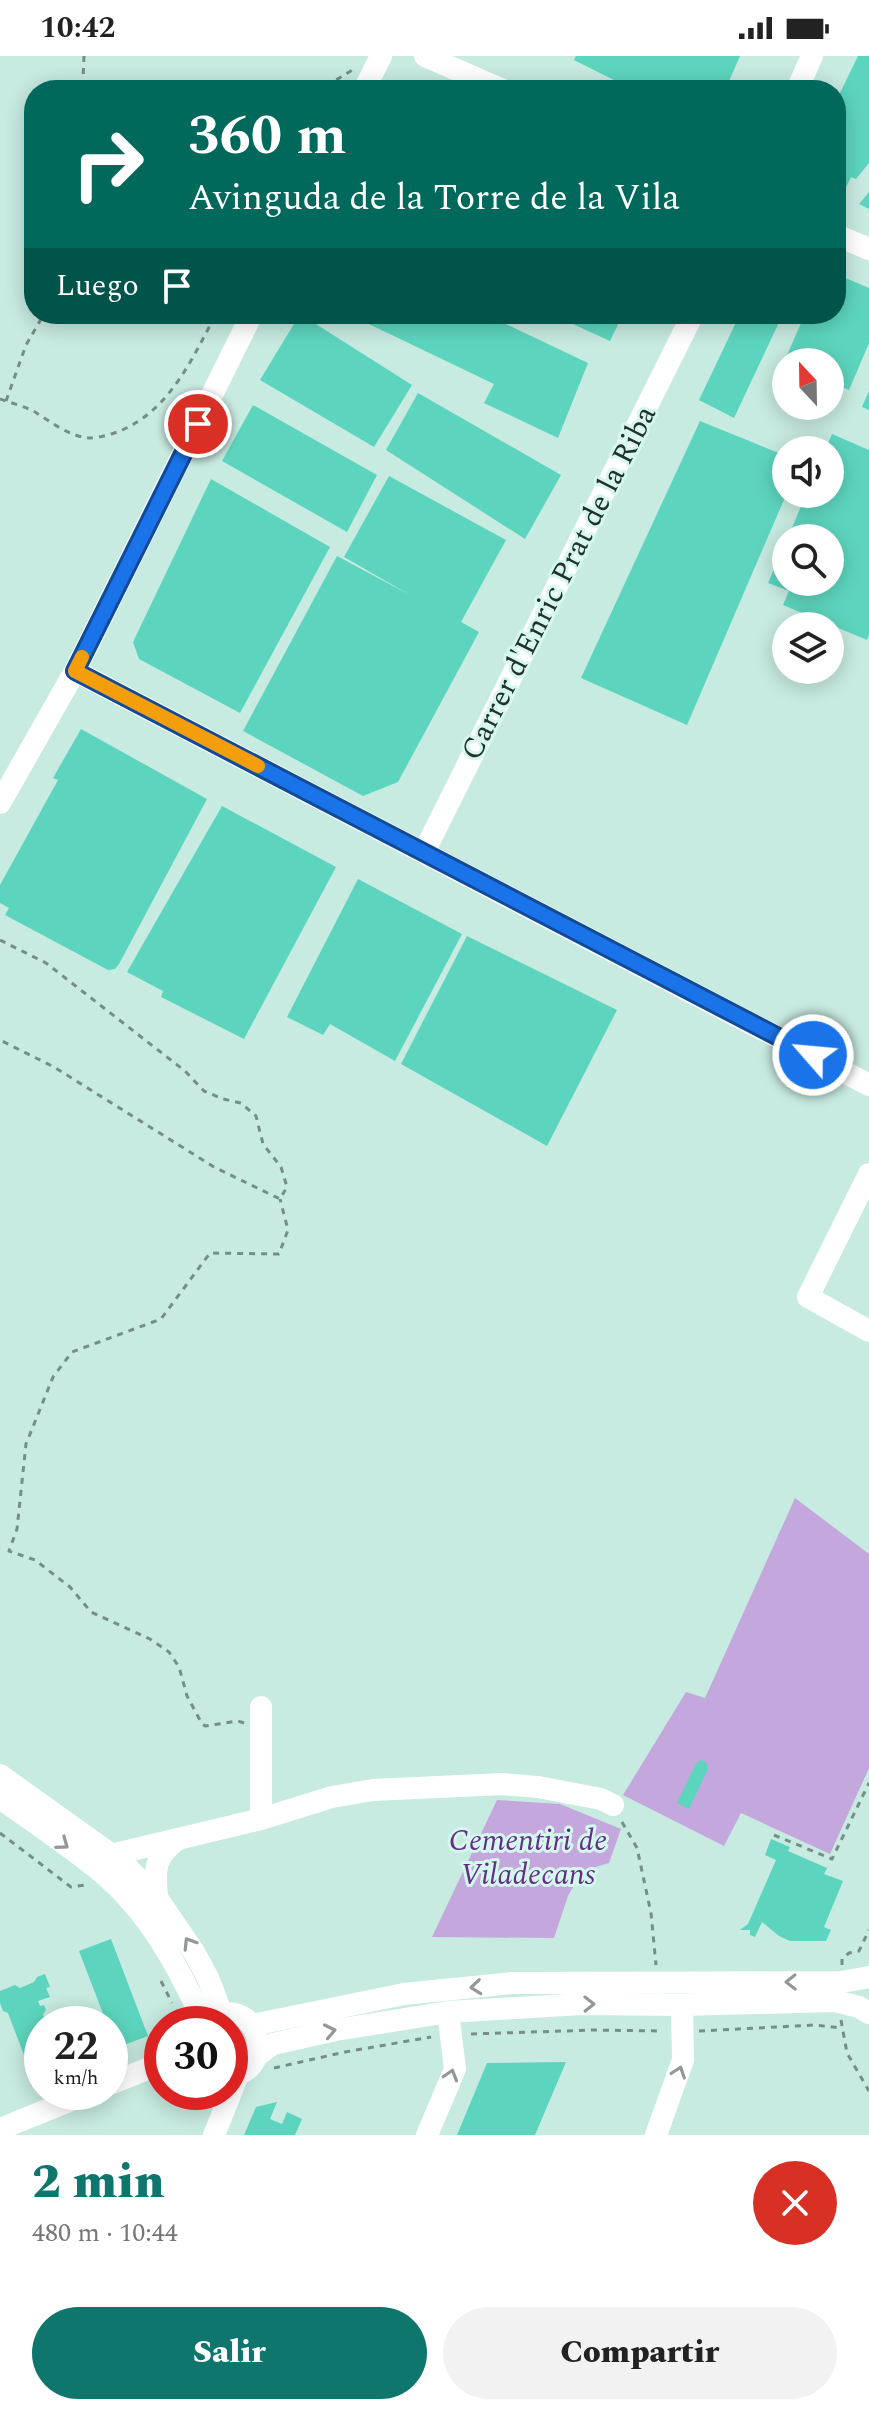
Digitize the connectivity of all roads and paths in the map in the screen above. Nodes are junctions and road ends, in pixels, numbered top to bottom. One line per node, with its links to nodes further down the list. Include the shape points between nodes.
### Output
1 (84, 56): 5 (path)
2 (381, 56): 6 (street)
3 (425, 56): 7 (street)
4 (812, 56): 8 (street)
5 (83, 80)
6 (369, 80)
7 (480, 80)
8 (801, 80)
9 (846, 239): 10 (street)
10 (869, 249)
11 (38, 324): 16 (path)
12 (210, 324): 16 (path, via 158,406 114,434 90,438)
13 (247, 324): 17 (street)
14 (688, 324): 19 (street, Carrer d'Enric Prat de la Riba)
15 (0, 399): 16 (path)
16 (6, 401)
17 (75, 671): 18 (street); 19 (street)
18 (0, 803)
19 (424, 852): 22 (street)
20 (0, 940): 24 (path, via 46,963 204,1091 241,1103 256,1116 263,1144 281,1167 287,1187)
21 (0, 1040): 24 (path, via 54,1067 214,1167)
22 (869, 1085)
23 (869, 1174): 25 (street, via 808,1297)
24 (280, 1199): 26 (path, via 288,1230 279,1254 210,1253 161,1319 72,1352 53,1377 26,1444 17,1529 9,1551 35,1560 70,1587 91,1612 169,1652 205,1726)
25 (869, 1331)
26 (261, 1718): 31 (street)
27 (0, 1775): 35 (street)
28 (869, 1783): 33 (path, via 832,1859)
29 (0, 1798): 43 (street, one-way to 43, via 102,1872 151,1926)
30 (613, 1805): 31 (street, via 538,1787 406,1787 332,1797); 38 (path, via 637,1848)
31 (261, 1819): 34 (street)
32 (0, 1833): 36 (path, via 71,1887)
33 (774, 1835)
34 (178, 1839): 35 (street); 37 (street, via 164,1849 155,1869)
35 (111, 1855): 37 (street)
36 (94, 1884)
37 (157, 1898): 44 (street, one-way to 37, via 208,1978)
38 (657, 1968)
39 (869, 1977): 48 (street, one-way to 48, via 841,1982 513,1983 404,1994)
40 (161, 1981): 42 (path)
41 (682, 2005): 45 (street, one-way to 41); 46 (street, via 839,2001); 50 (street)
42 (174, 2006)
43 (201, 2006)
44 (209, 2006)
45 (448, 2012): 51 (street); 52 (street, one-way to 45, via 273,2044)
46 (869, 2013)
47 (248, 2022): 48 (street)
48 (253, 2025): 52 (street)
49 (841, 2028): 50 (path)
50 (684, 2031): 51 (path); 59 (street, one-way to 50, via 683,2060)
51 (452, 2035): 52 (path, via 272,2068); 58 (street, one-way to 51, via 455,2069)
52 (262, 2065): 53 (street)
53 (248, 2070)
54 (47, 2110): 56 (street)
55 (222, 2110): 57 (street)
56 (0, 2129)
57 (214, 2135)
58 (427, 2135)
59 (656, 2135)

